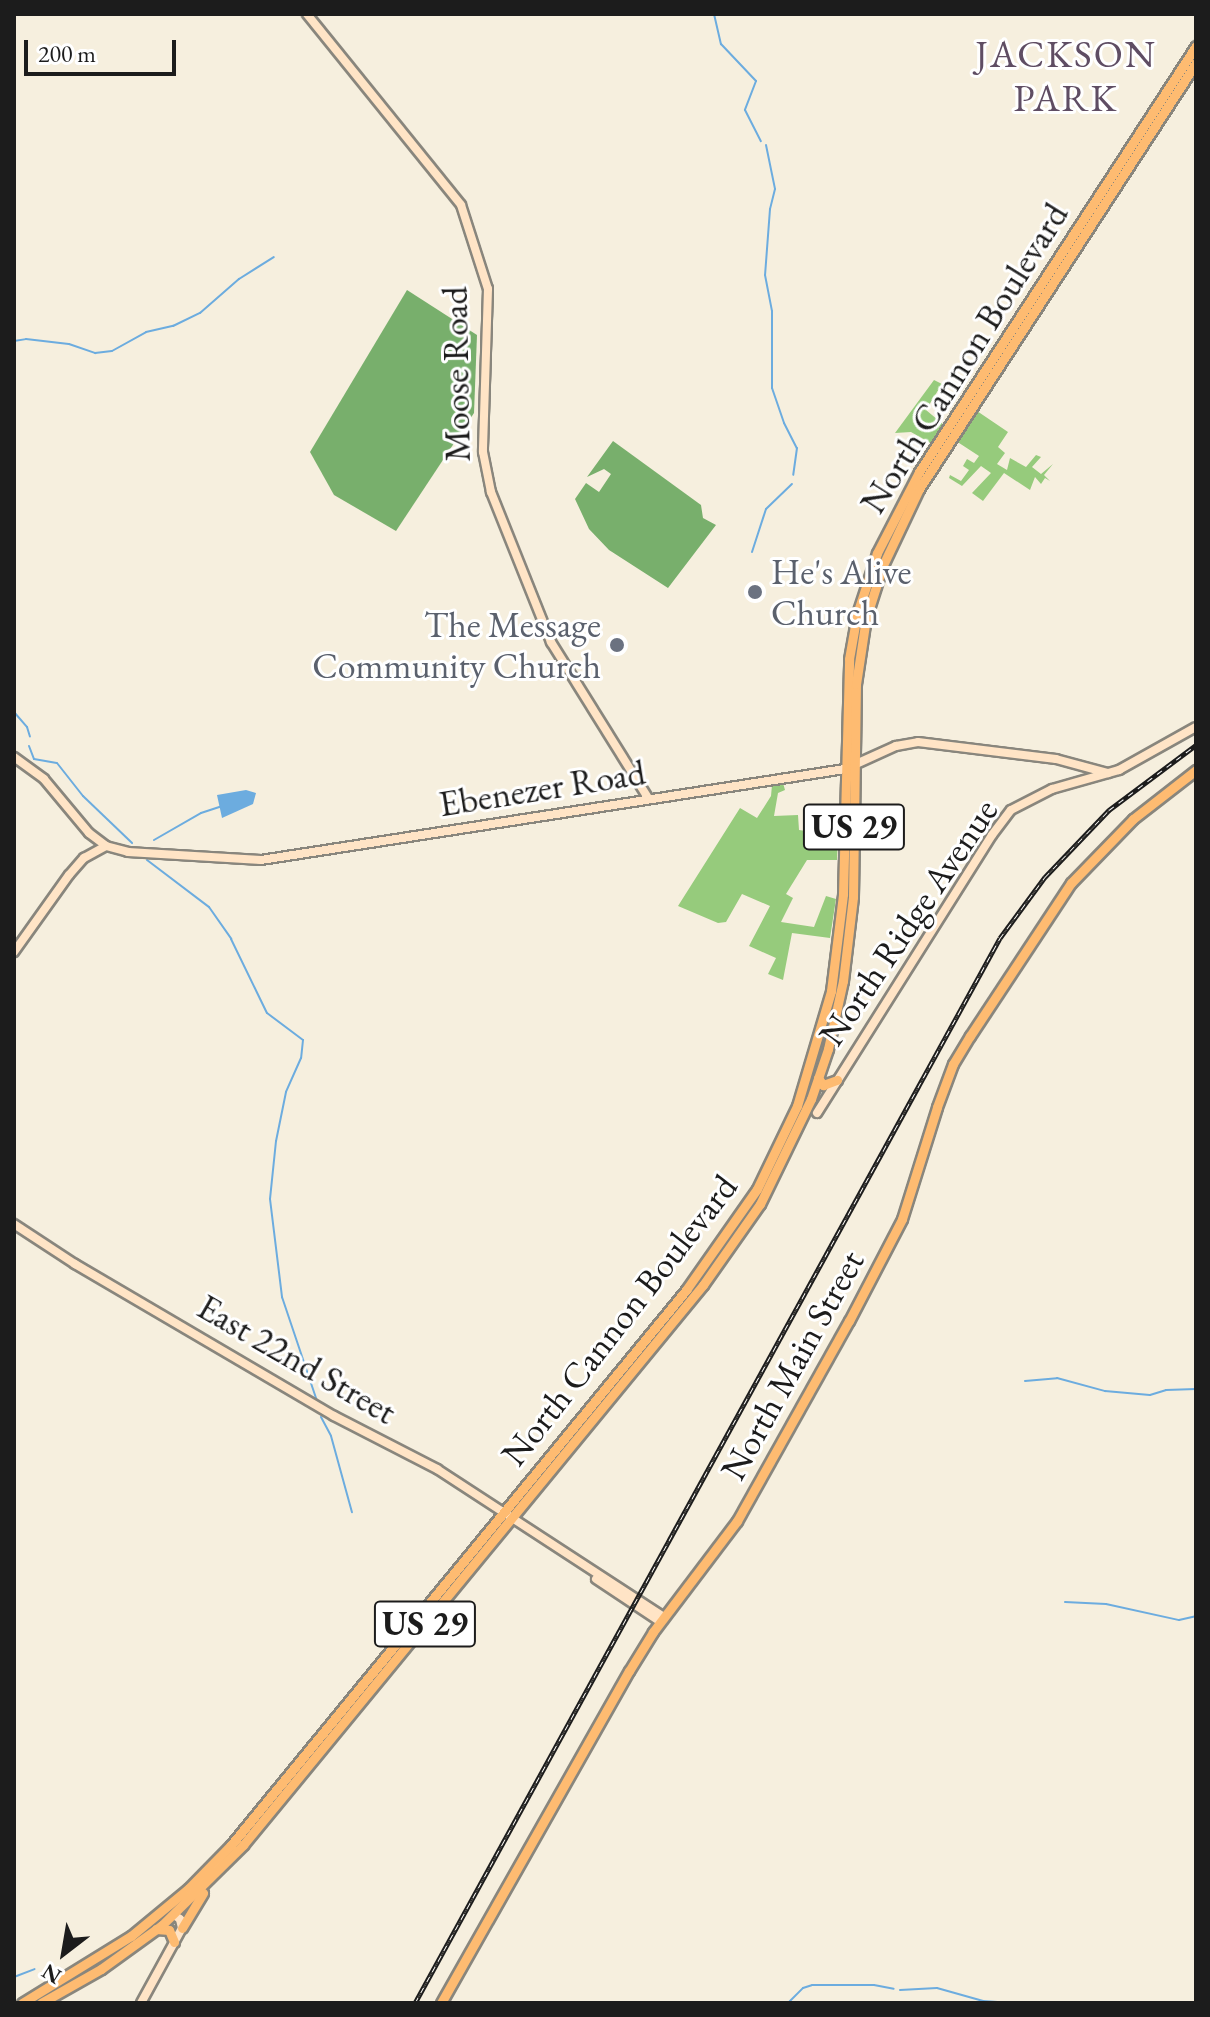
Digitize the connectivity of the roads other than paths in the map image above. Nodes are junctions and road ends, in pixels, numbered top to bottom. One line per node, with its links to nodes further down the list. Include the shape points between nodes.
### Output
1 (307, 14): 9 (street, Moose Road, via 461,205 488,289 483,452 491,492 551,642)
2 (1196, 46): 6 (main road, North Cannon Boulevard / US 29, via 929,455 883,536 851,644)
3 (1196, 63): 6 (main road, North Cannon Boulevard / US 29, via 898,529 864,632)
4 (1196, 727): 8 (street, North Ridge Avenue)
5 (14, 757): 10 (street, via 44,779)
6 (850, 767): 8 (street, Ebenezer Road, via 918,742 1045,757); 9 (street, Ebenezer Road); 12 (main road, North Cannon Boulevard / US 29, via 848,947); 16 (main road, North Cannon Boulevard / US 29, via 834,975 811,1067 783,1140 712,1257)
7 (1196, 770): 17 (main road, North Main Street, via 1133,819 1071,883 970,1036 948,1079 886,1254 737,1521)
8 (1108, 773): 13 (street, North Ridge Avenue, via 1031,797 1001,821)
9 (648, 798): 10 (street, Ebenezer Road, via 261,860)
10 (106, 846): 11 (street, via 76,867)
11 (14, 952)
12 (818, 1078): 13 (main road, via 823,1085); 16 (main road, North Cannon Boulevard / US 29, via 787,1152 739,1237)
13 (837, 1080): 14 (street, North Ridge Avenue)
14 (817, 1113)
15 (14, 1224): 16 (street, East 22nd Street)
16 (508, 1515): 17 (street, East 22nd Street); 18 (main road, North Cannon Boulevard / US 29); 19 (main road, North Cannon Boulevard / US 29)
17 (662, 1620): 26 (main road, North Main Street)
18 (215, 1876): 19 (main road, North Cannon Boulevard / US 29); 20 (main road)
19 (172, 1910): 20 (street); 21 (main road, North Cannon Boulevard / US 29); 22 (street); 23 (main road, North Cannon Boulevard / US 29)
20 (182, 1928): 22 (street)
21 (156, 1929): 22 (main road, via 169,1930); 24 (main road, North Cannon Boulevard / US 29)
22 (174, 1942): 25 (street)
23 (22, 2003)
24 (41, 2003)
25 (141, 2003)
26 (441, 2003)

